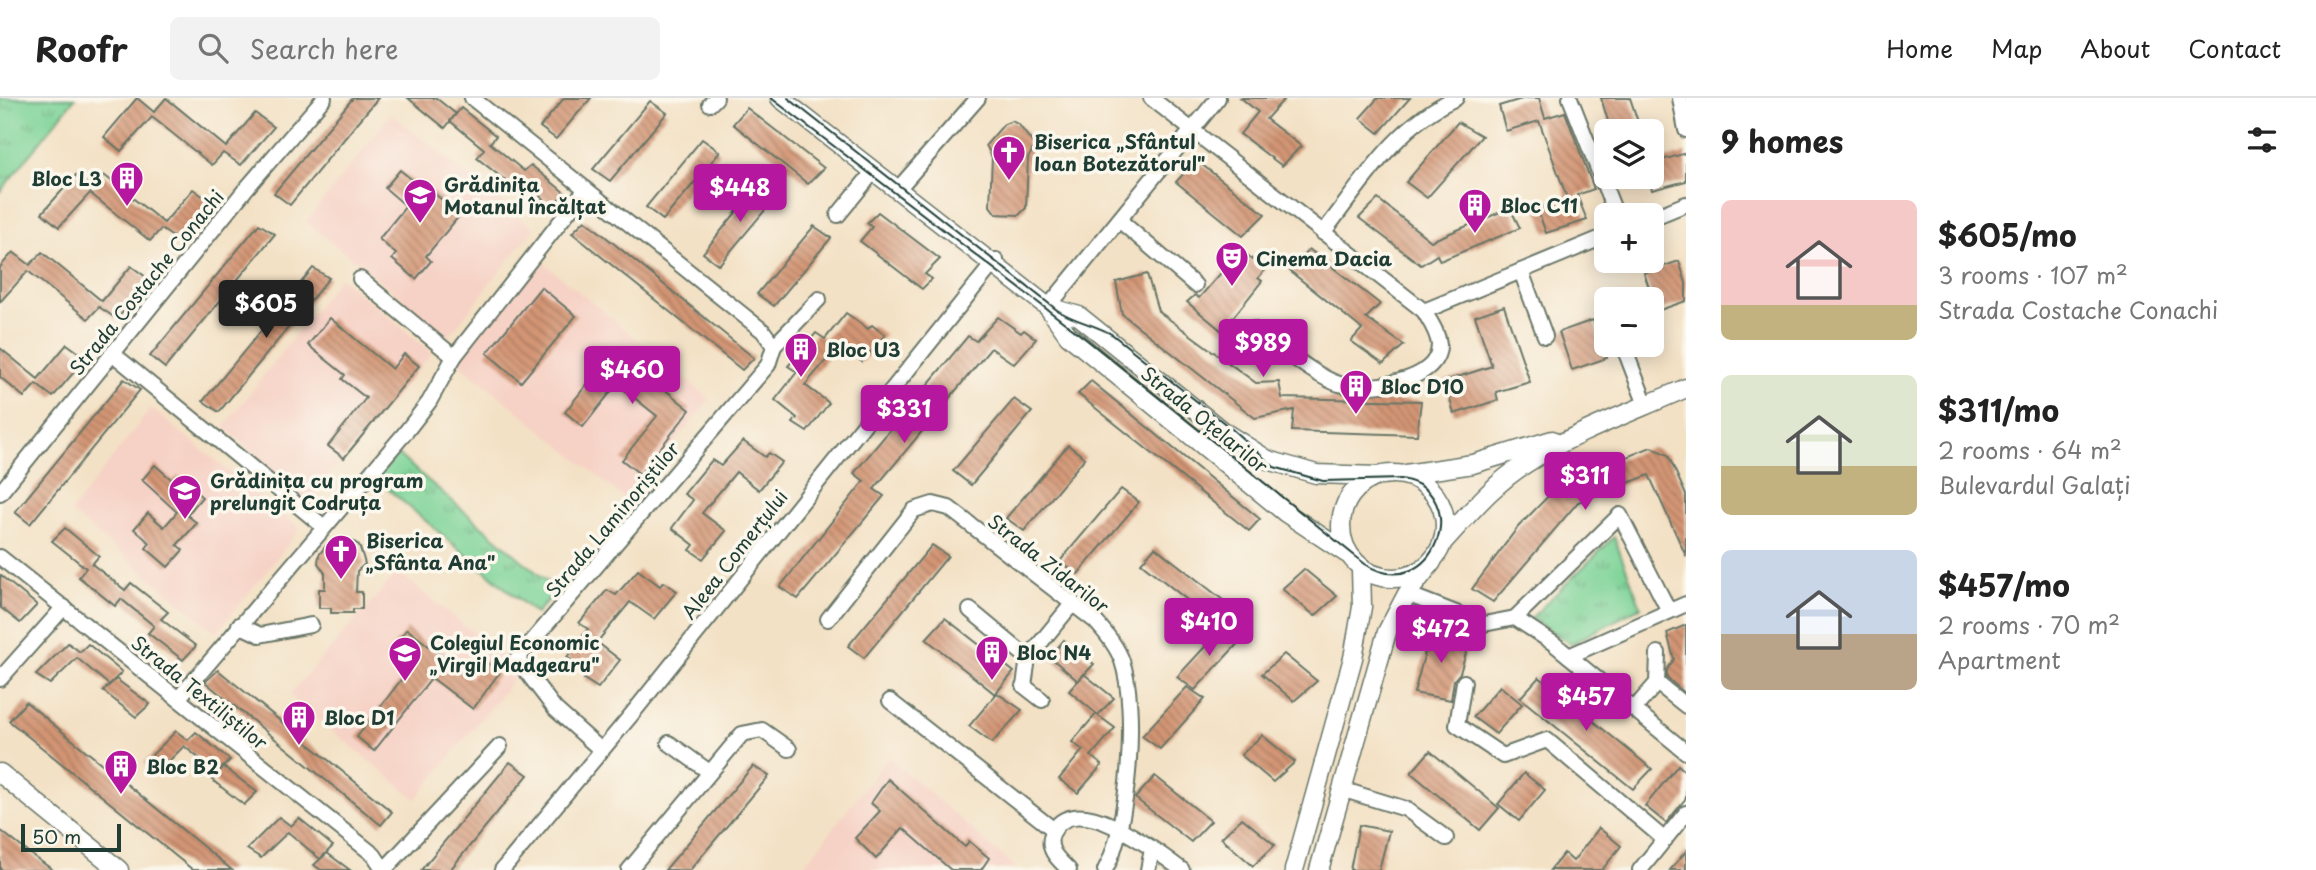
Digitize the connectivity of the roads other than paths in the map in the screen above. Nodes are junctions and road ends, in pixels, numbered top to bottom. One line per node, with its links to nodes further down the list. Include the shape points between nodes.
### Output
1 (324, 98): 32 (street, Strada Costache Conachi)
2 (472, 98): 13 (street)
3 (780, 98): 12 (main road, Strada Oțelarilor)
4 (978, 98): 14 (street)
5 (1151, 98): 11 (street)
6 (1218, 98): 11 (street)
7 (1456, 98): 20 (street, via 1418,120 1381,158)
8 (1570, 98): 15 (street)
9 (1680, 98): 10 (street)
10 (1686, 130)
11 (1191, 131): 19 (street); 20 (street)
12 (874, 171): 14 (main road, Strada Oțelarilor); 18 (street)
13 (586, 189): 31 (street, via 763,331); 33 (street)
14 (898, 190): 22 (main road, Strada Oțelarilor)
15 (1611, 203)
16 (1686, 204): 17 (street)
17 (1664, 213)
18 (838, 215)
19 (1119, 220): 25 (street); 27 (street)
20 (1323, 233): 28 (street)
21 (1594, 241): 23 (street)
22 (995, 262): 27 (main road, Strada Oțelarilor); 71 (street, Aleea Comerțului)
23 (1521, 271): 28 (street); 30 (street)
24 (360, 279): 33 (street)
25 (1195, 285)
26 (819, 299): 31 (street, Strada Laminoriștilor)
27 (1048, 307): 39 (main road, Strada Oțelarilor, via 1079,316 1221,430 1268,460 1316,474); 43 (main road, Strada Oțelarilor, via 1068,335 1286,513)
28 (1424, 311): 29 (street, via 1439,346 1434,361 1405,381 1384,385 1339,384)
29 (1253, 329)
30 (1545, 336)
31 (774, 346): 71 (street, Strada Laminoriștilor, via 768,365 517,659 555,709)
32 (112, 353): 40 (street, Strada Costache Conachi); 41 (street)
33 (454, 357): 41 (street, via 405,433)
34 (1628, 357): 36 (street)
35 (1686, 388): 36 (main road)
36 (1646, 405): 37 (main road)
37 (1582, 432): 38 (main road, via 1473,464); 42 (main road, via 1501,482)
38 (1403, 474): 39 (main road); 42 (main road, via 1419,481 1437,499 1446,524)
39 (1378, 476): 43 (main road, via 1361,484 1341,514)
40 (0, 493)
41 (324, 527): 55 (street)
42 (1443, 542): 45 (main road)
43 (1346, 553): 46 (main road)
44 (0, 557): 50 (street)
45 (1432, 562): 46 (main road, via 1420,572 1390,579); 47 (main road)
46 (1361, 568): 89 (main road, via 1362,607 1353,659)
47 (1407, 594): 54 (street, via 1485,624); 75 (main road, via 1387,632)
48 (1073, 603): 53 (street, Strada Zidarilor, via 949,508 933,504 914,510); 59 (street); 77 (street, Strada Zidarilor, via 1110,638 1127,684 1130,742)
49 (1686, 604): 52 (street)
50 (64, 607): 60 (street); 63 (street, Strada Textiliștilor)
51 (970, 610): 59 (street)
52 (1669, 611): 54 (street, via 1620,515); 58 (street)
53 (828, 618)
54 (1515, 618): 58 (street)
55 (239, 625): 56 (street, via 260,635); 63 (street)
56 (311, 625)
57 (1658, 653): 62 (street)
58 (1569, 656): 67 (street)
59 (1028, 658): 65 (street, via 1024,686)
60 (0, 679)
61 (1464, 682): 80 (street, via 1457,725 1503,756 1547,740)
62 (1657, 683): 66 (street); 67 (street)
63 (178, 699): 83 (street, Strada Textiliștilor, via 374,855)
64 (890, 701): 78 (street)
65 (1042, 701)
66 (1686, 706)
67 (1634, 709): 72 (street)
68 (669, 743): 73 (street)
69 (500, 746): 83 (street)
70 (789, 749): 73 (street, via 774,736 752,730 741,734)
71 (601, 750): 84 (street, Aleea Comerțului)
72 (1686, 752)
73 (708, 771): 85 (street)
74 (0, 773): 82 (main road)
75 (1341, 789): 79 (street, via 1406,808); 90 (main road)
76 (1686, 813): 80 (street)
77 (1120, 827): 78 (street, via 1083,817); 81 (street); 87 (street, Strada Zidarilor)
78 (1054, 830): 86 (street, via 1050,840 1054,855)
79 (1446, 838)
80 (1665, 840): 91 (street)
81 (1167, 863): 88 (street)
82 (120, 870)
83 (384, 870)
84 (502, 870)
85 (629, 870)
86 (1069, 870)
87 (1105, 870)
88 (1149, 870)
89 (1294, 870)
90 (1319, 870)
91 (1640, 870)

